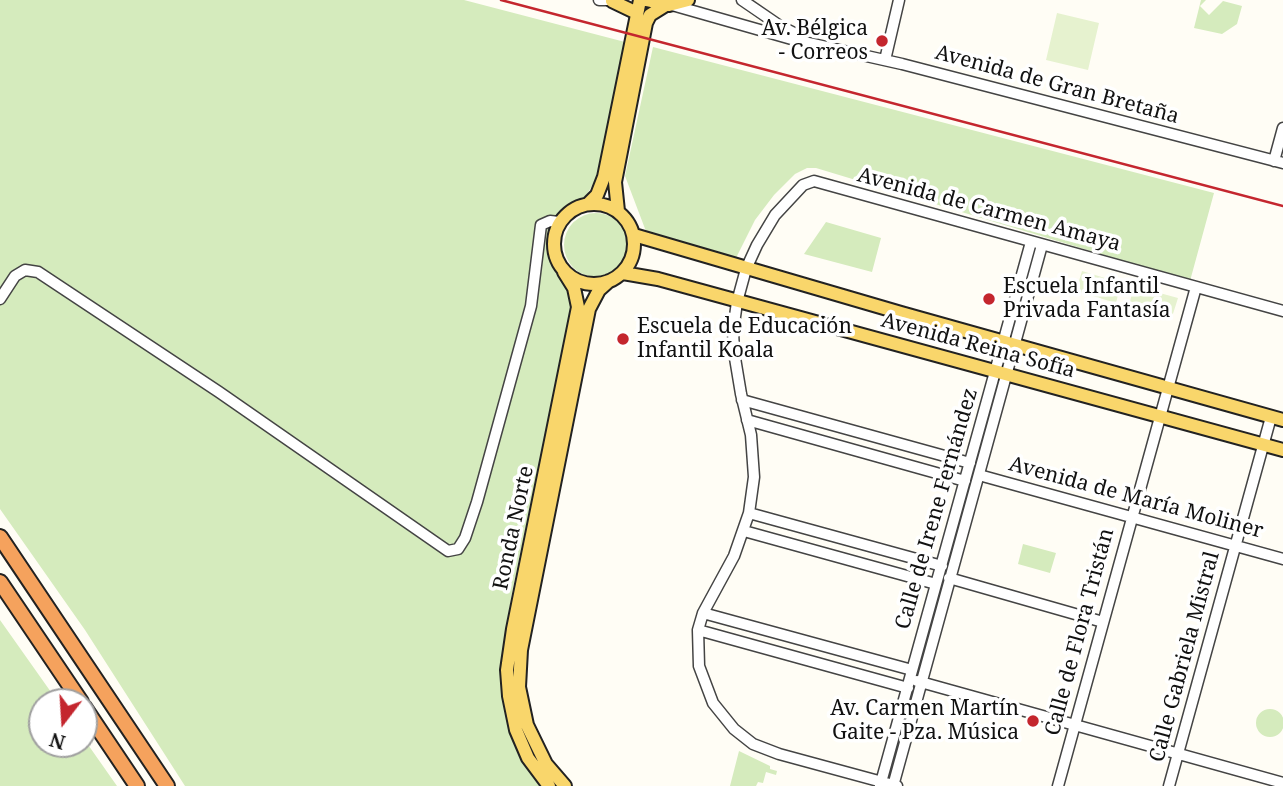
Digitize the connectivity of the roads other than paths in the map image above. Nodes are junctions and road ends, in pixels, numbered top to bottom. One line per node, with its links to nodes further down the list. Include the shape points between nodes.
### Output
1 (599, 0): 7 (street)
2 (618, 0): 7 (street)
3 (646, 0): 8 (main road)
4 (688, 0): 8 (main road)
5 (742, 0): 10 (street, Avenida de Gran Bretaña)
6 (899, 0): 11 (street)
7 (612, 1): 9 (main road)
8 (669, 5): 10 (street, Avenida de Gran Bretaña); 15 (main road, via 650,15 646,23 615,182)
9 (639, 6): 14 (main road, via 604,177)
10 (822, 46): 11 (street, Avenida de Gran Bretaña)
11 (885, 60): 13 (street, Avenida de Gran Bretaña)
12 (1283, 128): 13 (street)
13 (1279, 162)
14 (588, 204): 15 (main road); 16 (main road)
15 (618, 211): 17 (main road)
16 (559, 222): 21 (main road, Ronda Norte, via 553,248); 25 (street, via 541,225 531,306 477,502 465,538 458,549 449,551 38,272 25,270 15,276)
17 (634, 234): 20 (main road, Avenida Reina Sofía); 22 (main road, via 633,255)
18 (1031, 242): 19 (street, Avenida de Carmen Amaya); 20 (street, Avenida de Carmen Amaya, via 814,181 803,185 775,215); 28 (street, Calle de Irene Fernández)
19 (1042, 245): 24 (street, Avenida de Carmen Amaya); 28 (street, Calle de Irene Fernández)
20 (746, 269): 26 (street, Avenida de Carmen Amaya); 28 (main road, Avenida Reina Sofía)
21 (565, 272): 23 (main road, via 585,284); 65 (main road, Ronda Norte, via 578,307 508,670 516,730 528,758)
22 (623, 273): 23 (main road, Ronda Norte); 26 (main road, Avenida Reina Sofía)
23 (609, 281): 66 (main road, Ronda Norte, via 589,309 521,650 519,687 524,719 545,764)
24 (1196, 287): 27 (street, Avenida de Carmen Amaya); 30 (street, Calle de Flora Tristán)
25 (0, 299)
26 (737, 302): 29 (main road, Avenida Reina Sofía); 31 (street, Avenida de Carmen Amaya, via 734,352)
27 (1283, 311)
28 (1009, 343): 29 (street, Calle de Irene Fernández); 30 (main road, Avenida Reina Sofía)
29 (1001, 372): 32 (main road, Avenida Reina Sofía); 39 (street, Calle de Irene Fernández); 40 (street, Calle de Irene Fernández)
30 (1168, 388): 32 (street, Calle de Flora Tristán); 33 (main road, Avenida Reina Sofía)
31 (742, 400): 34 (street, Avenida de Carmen Amaya); 35 (street)
32 (1160, 415): 36 (main road, Avenida Reina Sofía); 43 (street, Calle de Flora Tristán)
33 (1277, 419): 36 (street, Calle Gabriela Mistral)
34 (747, 420): 38 (street); 42 (street, Avenida de Carmen Amaya, via 754,477)
35 (867, 435): 38 (street); 39 (street)
36 (1264, 444): 37 (main road, Avenida Reina Sofía); 46 (street, Calle Gabriela Mistral)
37 (1283, 450)
38 (862, 452): 41 (street)
39 (971, 463): 41 (street, Calle de Irene Fernández)
40 (979, 475): 43 (street, Avenida de María Moliner); 49 (street, Calle de Irene Fernández)
41 (965, 481): 48 (street, Calle de Irene Fernández)
42 (749, 513): 44 (street, Avenida de Carmen Amaya); 48 (street)
43 (1132, 517): 46 (street, Avenida de María Moliner); 53 (street, Calle de Flora Tristán)
44 (744, 531): 51 (street); 52 (street, Avenida de Carmen Amaya)
45 (0, 537): 64 (highway)
46 (1236, 546): 47 (street, Avenida de María Moliner); 60 (street, Calle Gabriela Mistral)
47 (1283, 559)
48 (942, 566): 51 (street, Calle de Irene Fernández)
49 (949, 578): 53 (street); 56 (street, Calle de Irene Fernández)
50 (0, 582): 57 (highway)
51 (936, 584): 55 (street, Calle de Irene Fernández)
52 (703, 613): 54 (street, Avenida de Carmen Amaya); 55 (street)
53 (1103, 622): 58 (street, Calle de Flora Tristán)
54 (698, 630): 55 (street); 62 (street, Avenida de Carmen Amaya, via 699,666 706,690 721,715 741,734 779,754)
55 (910, 679): 56 (street); 62 (street, Calle de Irene Fernández)
56 (921, 682): 58 (street); 67 (street, Calle de Irene Fernández)
57 (72, 688)
58 (1075, 724): 60 (street); 68 (street, Calle de Flora Tristán)
59 (98, 728): 63 (highway)
60 (1178, 753): 61 (street); 69 (street, Calle Gabriela Mistral)
61 (1283, 783)
62 (880, 784): 67 (street, Avenida de Carmen Amaya)
63 (137, 786)
64 (167, 786)
65 (549, 786)
66 (565, 786)
67 (894, 786)
68 (1058, 786)
69 (1170, 786)

